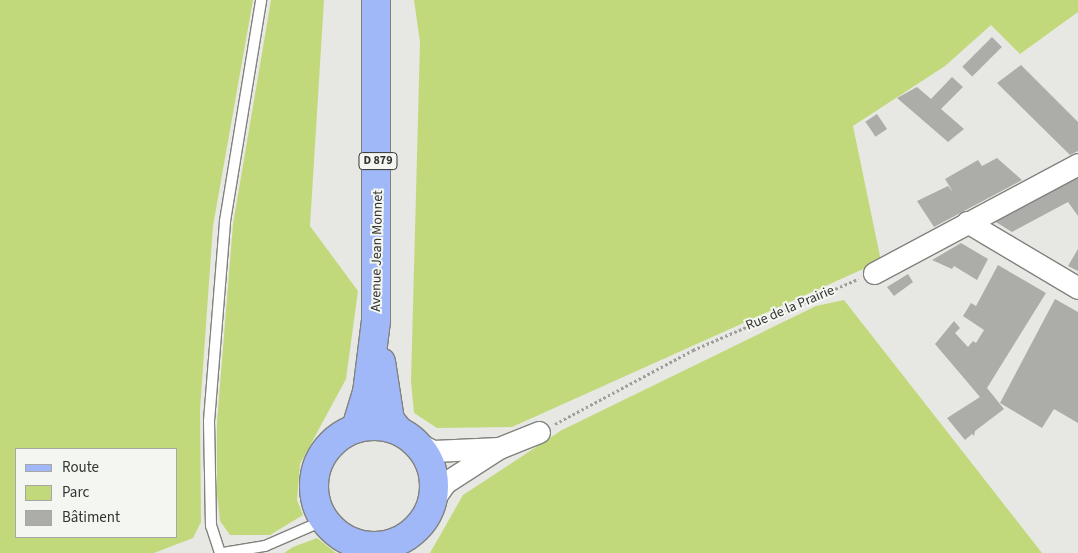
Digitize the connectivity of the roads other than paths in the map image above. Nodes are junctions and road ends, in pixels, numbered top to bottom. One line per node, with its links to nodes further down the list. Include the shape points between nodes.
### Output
1 (261, 0): 16 (lane, via 225,221 209,421 211,526)
2 (376, 0): 7 (main road, Avenue Jean Monnet / D 879)
3 (1078, 164): 4 (street)
4 (967, 222): 5 (street); 6 (street)
5 (874, 273)
6 (1078, 288)
7 (376, 321): 8 (main road, Avenue Jean Monnet / D 879, via 367,393); 10 (main road, Avenue Jean Monnet / D 879, via 384,396 390,420)
8 (356, 428): 10 (main road, via 372,425); 13 (main road, via 329,445 315,474 314,490)
9 (539, 432): 11 (street)
10 (407, 437): 11 (street, via 433,451); 12 (main road, via 432,469)
11 (499, 448): 12 (street, via 445,483)
12 (431, 503): 14 (main road)
13 (324, 520): 15 (main road); 16 (lane, via 265,546)
14 (407, 542): 15 (main road)
15 (355, 547)
16 (221, 553)

